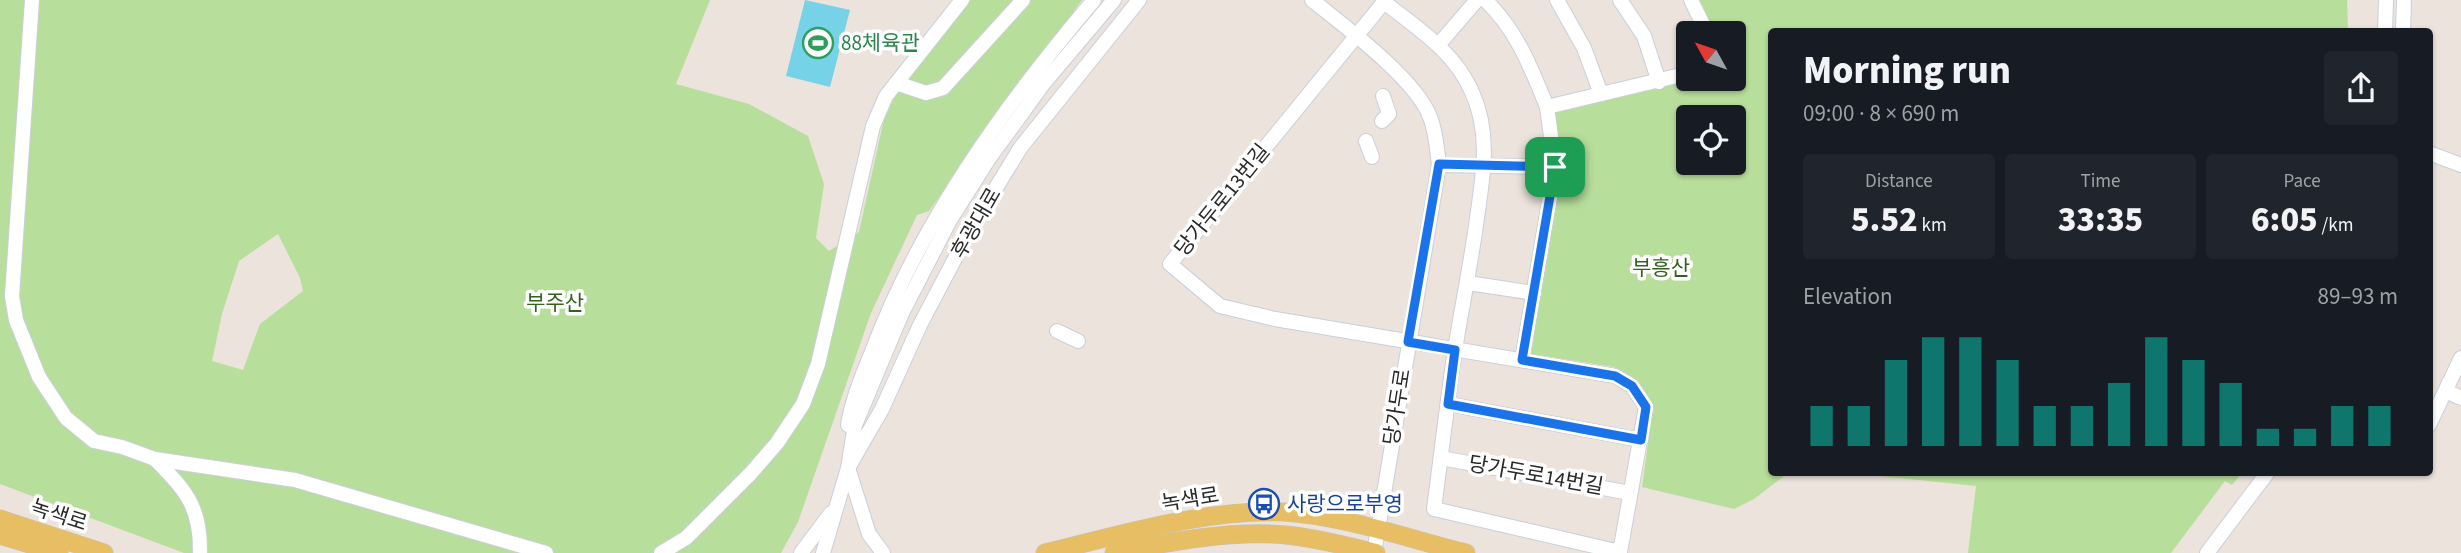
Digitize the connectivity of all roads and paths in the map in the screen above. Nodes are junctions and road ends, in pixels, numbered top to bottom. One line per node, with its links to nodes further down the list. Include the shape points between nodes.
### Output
1 (32, 0): 50 (street, via 12,296 16,320 39,377 66,418 94,441)
2 (962, 0): 24 (street)
3 (1023, 0): 24 (street, via 943,88 926,93)
4 (1094, 0): 51 (street, 후광대로, via 992,130 890,303 853,400)
5 (1114, 0): 51 (street, 후광대로, via 1044,83 950,220 902,313 855,425)
6 (1122, 0): 51 (street, 후광대로, via 999,157 951,233 908,316)
7 (1139, 0): 51 (street, 후광대로, via 1021,147 919,325 882,409)
8 (1312, 0): 20 (street, 당가두로)
9 (1477, 0): 21 (street)
10 (1485, 0): 27 (street, via 1519,43)
11 (1557, 0): 25 (street, via 1584,48)
12 (1620, 0): 23 (street, via 1644,36)
13 (1691, 0): 17 (street)
14 (2386, 0): 18 (street)
15 (2404, 0): 19 (street)
16 (1385, 1): 20 (street); 21 (street)
17 (1701, 21)
18 (2385, 28)
19 (2403, 28)
20 (1356, 35): 32 (street, 당가두로, via 1386,61 1430,115); 40 (street, 당가두로13번길, via 1170,264 1220,306)
21 (1439, 44): 34 (street, via 1462,71 1473,94 1484,134)
22 (1676, 77): 23 (street)
23 (1659, 82): 25 (street)
24 (896, 83): 62 (street, via 873,126 818,363 803,404 751,473 686,538)
25 (1601, 94): 27 (street)
26 (1383, 96): 28 (street, via 1389,114)
27 (1547, 107): 35 (street)
28 (1382, 121)
29 (1366, 141): 31 (street)
30 (2433, 154): 33 (street)
31 (1373, 157)
32 (1439, 164): 34 (street); 40 (street, 당가두로)
33 (2461, 165)
34 (1484, 166): 35 (street); 36 (street)
35 (1555, 167): 37 (street)
36 (1468, 283): 37 (street); 41 (street)
37 (1534, 293): 43 (street)
38 (1057, 331): 39 (street)
39 (1078, 341)
40 (1408, 342): 41 (street); 56 (street, 당가두로)
41 (1455, 350): 43 (street, 당가두로14번길); 46 (street, 당가두로14번길)
42 (2461, 358): 44 (street)
43 (1522, 360): 48 (street, 당가두로14번길, via 1615,376 1632,386 1646,407)
44 (2446, 391): 45 (street); 47 (street)
45 (2461, 398)
46 (1448, 404): 48 (street); 49 (street, 당가두로14번길)
47 (2433, 417)
48 (1641, 440): 53 (street, 당가두로14번길)
49 (1441, 458): 53 (street, 당가두로14번길); 53 (street, 당가두로14번길, via 1434,509 1620,552)
50 (155, 459): 60 (street, via 194,506); 61 (street, via 295,480)
51 (848, 468): 54 (street, 후광대로); 65 (street, via 869,534)
52 (2265, 476): 70 (street)
53 (1630, 493)
54 (837, 503): 63 (street); 64 (street, 후광대로)
55 (0, 519): 59 (main road, 녹색로)
56 (1377, 531): 66 (main road, 녹색로, via 1282,512 1212,517); 68 (street, 당가두로); 69 (main road, 녹색로)
57 (0, 535): 58 (main road, 녹색로)
58 (59, 553)
59 (104, 553)
60 (200, 553)
61 (546, 553)
62 (661, 553)
63 (802, 553)
64 (823, 553)
65 (884, 553)
66 (1045, 553)
67 (1114, 553): 68 (main road, 녹색로, via 1212,537 1283,535)
68 (1375, 553)
69 (1466, 553)
70 (2207, 553)

